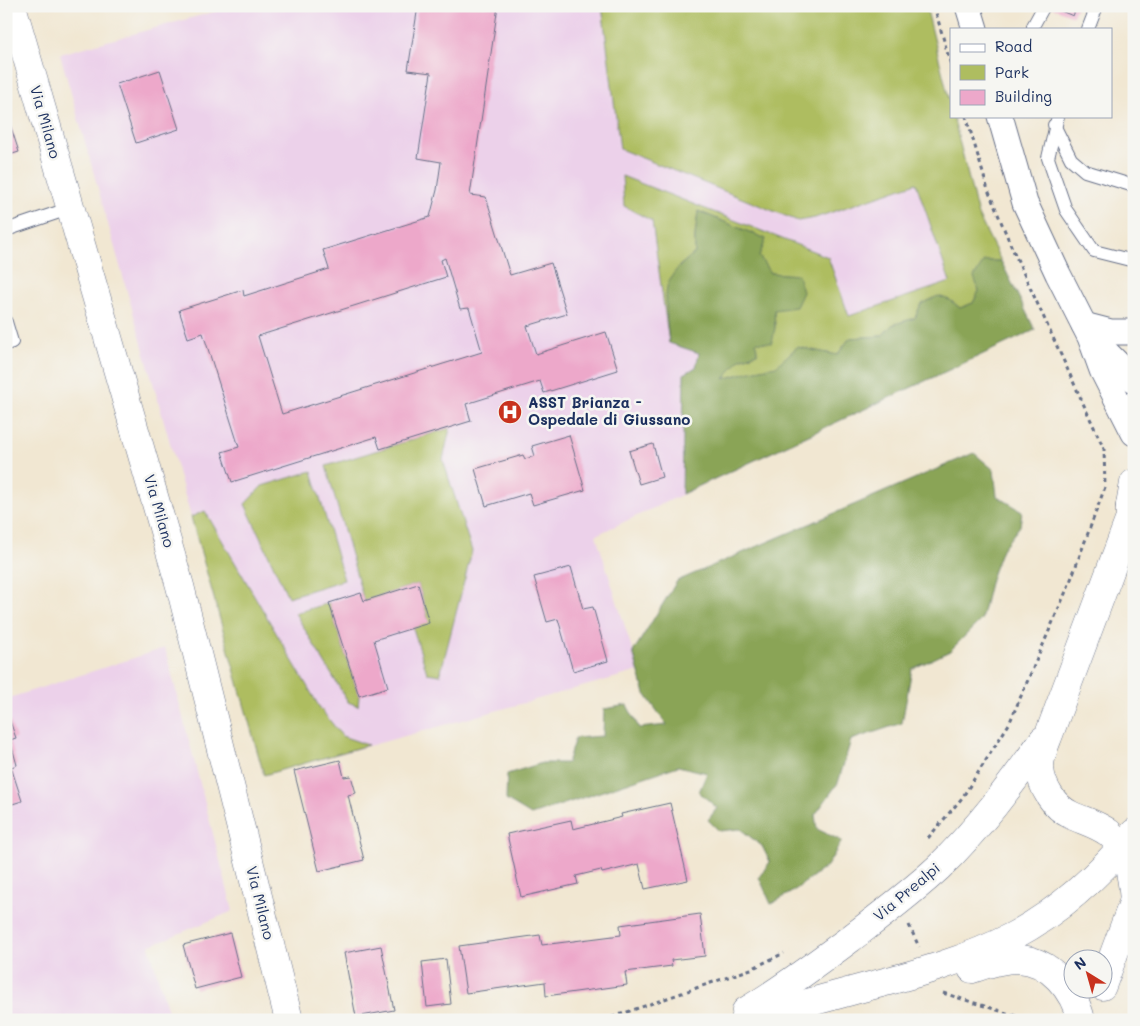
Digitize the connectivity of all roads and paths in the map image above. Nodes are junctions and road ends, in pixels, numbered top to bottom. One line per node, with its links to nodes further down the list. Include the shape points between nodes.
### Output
1 (12, 6): 14 (street, Via Milano)
2 (934, 6): 9 (path)
3 (968, 6): 6 (street)
4 (1044, 6): 7 (lane)
5 (1097, 6): 8 (lane)
6 (975, 28)
7 (1033, 28)
8 (1088, 28)
9 (950, 62)
10 (967, 118): 26 (path, via 988,190 1104,450 1105,487 1070,582 1009,724 962,798)
11 (1001, 118): 18 (street, via 1025,203)
12 (1055, 119): 13 (lane, via 1071,159 1085,171); 16 (lane, via 1048,158 1066,210 1094,251)
13 (1134, 186)
14 (70, 208): 15 (lane); 35 (street, Via Milano, via 180,586)
15 (6, 230)
16 (1134, 262)
17 (6, 322): 20 (lane, via 12,342)
18 (1087, 331): 19 (street); 21 (street); 22 (street, via 1102,370)
19 (1134, 332)
20 (6, 344)
21 (1134, 380)
22 (1134, 434)
23 (1133, 505): 24 (street, Via Prealpi)
24 (1051, 729): 25 (street, Via Prealpi, via 1040,768 1044,786 1058,807); 37 (street, Via Prealpi, via 1009,787 939,866 897,903 799,977)
25 (1127, 841): 27 (street, Via Prealpi); 32 (street, via 1070,897 1015,935 930,969)
26 (925, 842)
27 (1134, 900): 31 (street, Via Prealpi)
28 (907, 922): 29 (path)
29 (920, 948)
30 (791, 950): 36 (path, via 751,969)
31 (1112, 960)
32 (878, 984): 38 (street); 40 (street, via 935,980 1002,960 1019,959 1052,971 1065,985)
33 (940, 992): 39 (path)
34 (1098, 998): 41 (street, Via Prealpi)
35 (289, 1020)
36 (604, 1020)
37 (731, 1020)
38 (745, 1020)
39 (1029, 1020)
40 (1081, 1020)
41 (1090, 1020)

